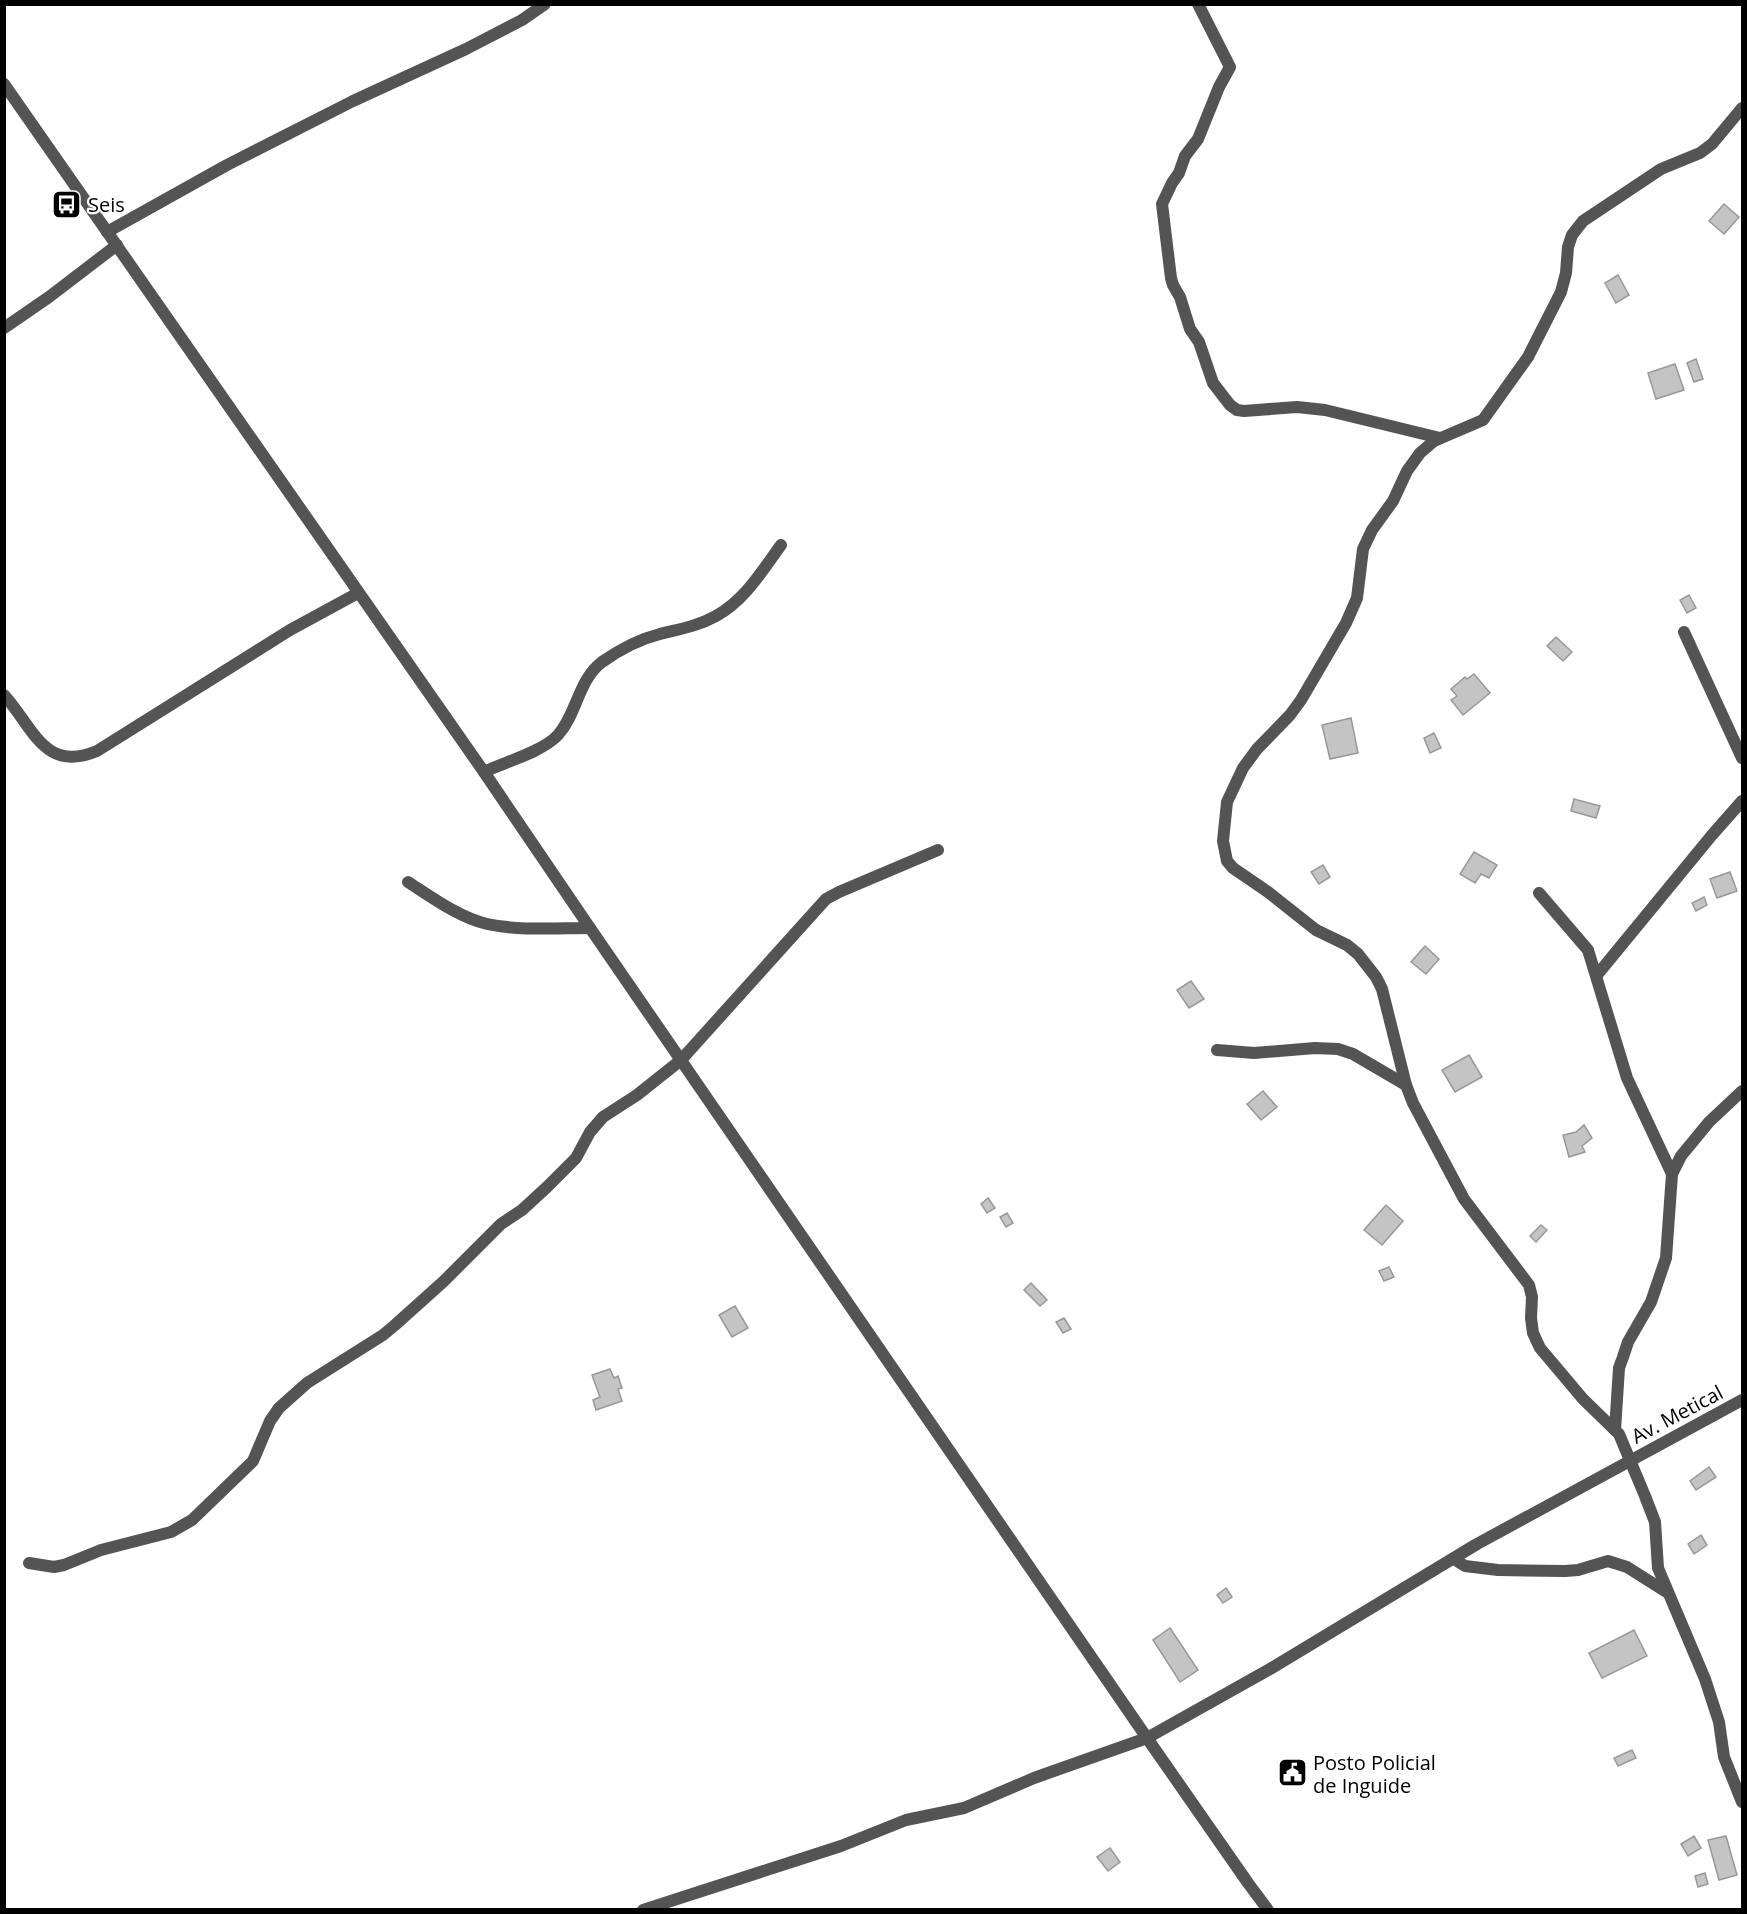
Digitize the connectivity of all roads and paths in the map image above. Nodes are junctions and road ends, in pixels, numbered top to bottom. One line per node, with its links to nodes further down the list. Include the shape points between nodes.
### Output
1 (544, 4): 5 (street, via 522,20 227,165)
2 (1198, 4): 8 (street, via 1230,67 1198,139 1185,156 1162,204 1173,285 1213,383 1237,410 1325,410)
3 (4, 84): 5 (street)
4 (1743, 108): 8 (street, via 1700,153 1661,169 1583,221 1568,247 1561,292 1528,357 1483,420)
5 (107, 232): 6 (street)
6 (117, 245): 7 (street); 10 (street)
7 (4, 328)
8 (1440, 438): 23 (street, via 1420,453 1372,530 1363,549 1357,598 1346,623 1301,700 1243,768 1227,802 1223,826 1224,852 1233,868 1316,930 1347,945 1376,976)
9 (780, 545): 14 (street, via 732,605 708,620 646,639 603,661 589,675 559,734 550,742)
10 (358, 593): 12 (street, via 83,756 54,754); 14 (street)
11 (1684, 632): 13 (street)
12 (4, 695)
13 (1743, 758)
14 (484, 772): 19 (street)
15 (1743, 801): 20 (street)
16 (938, 850): 22 (street, via 826,899)
17 (408, 882): 19 (street, via 448,908 485,924)
18 (1539, 893): 20 (street, via 1588,950)
19 (590, 928): 22 (street)
20 (1597, 975): 25 (street, via 1627,1078)
21 (1217, 1050): 23 (street, via 1254,1053 1338,1049)
22 (681, 1060): 30 (street, via 603,1117 564,1171 501,1224 395,1325 306,1383 279,1408 253,1461 192,1520 171,1532 100,1550 64,1565); 32 (street)
23 (1406, 1085): 27 (street, via 1464,1199 1529,1285 1533,1333 1540,1348)
24 (1743, 1091): 25 (street, via 1709,1122 1681,1156)
25 (1672, 1174): 27 (street, via 1665,1258 1651,1302 1628,1342 1619,1368)
26 (1743, 1400): 28 (street, Av. Metical)
27 (1615, 1430): 28 (street)
28 (1629, 1461): 29 (street, Av. Metical); 31 (street, via 1655,1522 1658,1568)
29 (1454, 1559): 31 (street, via 1465,1566 1498,1570 1564,1571 1608,1561 1627,1567); 32 (street, Av. Metical)
30 (29, 1563)
31 (1668, 1593): 33 (street, via 1705,1679 1719,1722 1724,1757)
32 (1147, 1738): 34 (street, Av. Metical, via 1034,1778 964,1808 906,1820 841,1846); 35 (street)
33 (1743, 1802)
34 (643, 1910)
35 (1268, 1910)

